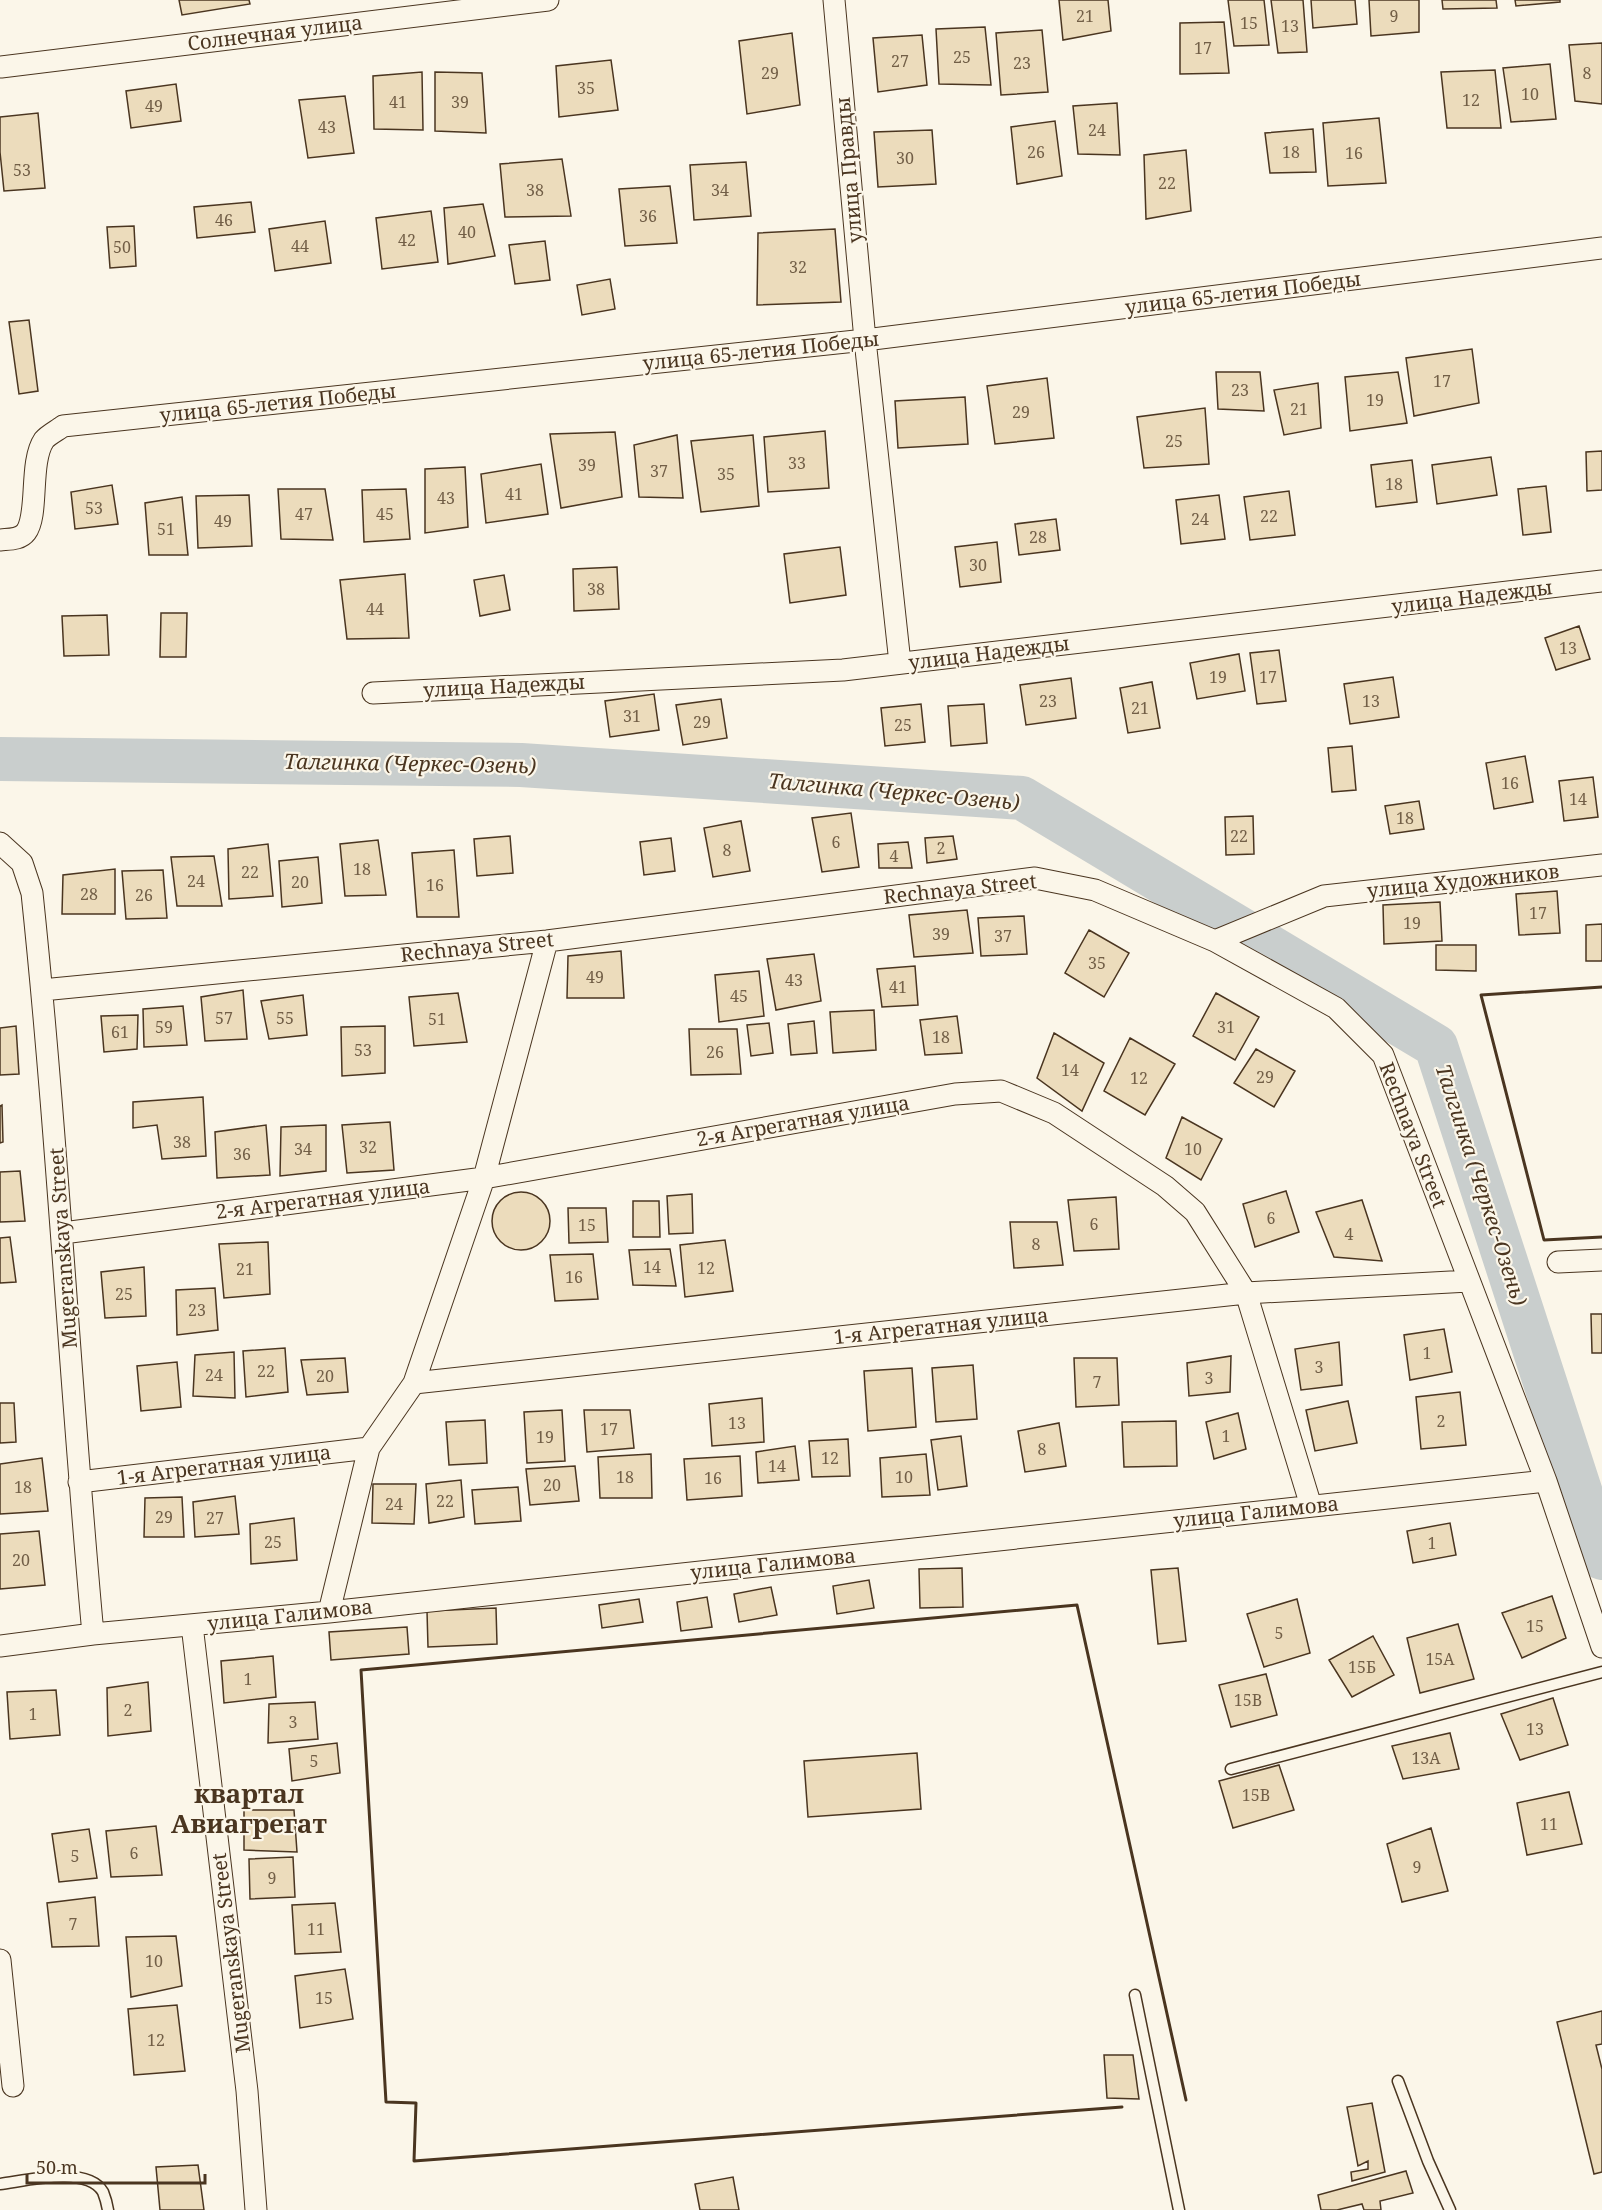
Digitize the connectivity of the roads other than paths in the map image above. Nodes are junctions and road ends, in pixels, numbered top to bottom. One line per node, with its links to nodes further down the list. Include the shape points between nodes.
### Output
1 (548, 0): 3 (street, Солнечная улица)
2 (834, 0): 5 (street, улица Правды)
3 (1, 67)
4 (1602, 248): 5 (street, улица 65-летия Победы)
5 (865, 340): 6 (street, улица 65-летия Победы, via 63,426 45,439 37,461 26,532 14,539); 8 (street, улица Правды)
6 (0, 540)
7 (1602, 581): 8 (street, улица Надежды)
8 (900, 663): 9 (street, улица Надежды, via 843,670)
9 (373, 693)
10 (0, 843): 14 (street, Mugeranskaya Street, via 22,862 32,893)
11 (1602, 865): 13 (street, улица Художников, via 1324,896)
12 (548, 941): 13 (street, Rechnaya Street, via 1035,878 1095,890); 14 (street, Rechnaya Street); 15 (street)
13 (1215, 941): 19 (street, Rechnaya Street, via 1336,1008 1383,1055)
14 (42, 990): 16 (street, Mugeranskaya Street)
15 (484, 1178): 16 (street, 2-я Агрегатная улица); 20 (street, 2-я Агрегатная улица, via 955,1094 1001,1091 1054,1113 1165,1186 1196,1212); 21 (street)
16 (63, 1233): 24 (street, Mugeranskaya Street)
17 (1602, 1260): 18 (street)
18 (1558, 1262)
19 (1469, 1281): 20 (street, 1-я Агрегатная улица); 23 (street, Rechnaya Street)
20 (1246, 1293): 21 (street, 1-я Агрегатная улица); 25 (street, 2-я Агрегатная улица)
21 (414, 1383): 22 (street)
22 (369, 1448): 24 (street, 1-я Агрегатная улица); 26 (street)
23 (1546, 1481): 25 (street, улица Галимова); 30 (street, Rechnaya Street)
24 (79, 1482): 28 (street, Mugeranskaya Street)
25 (1311, 1506): 26 (street, улица Галимова)
26 (329, 1612): 27 (street, улица Галимова)
27 (192, 1625): 28 (street, улица Галимова); 39 (street, Mugeranskaya Street, via 247,2091)
28 (93, 1634): 29 (street, улица Галимова)
29 (0, 1646)
30 (1602, 1647)
31 (1602, 1672): 32 (lane)
32 (1231, 1769)
33 (0, 1960): 36 (street)
34 (1135, 1995): 40 (lane)
35 (1398, 2081): 41 (lane)
36 (13, 2086)
37 (0, 2184): 38 (lane, via 66,2175 87,2180 102,2190)
38 (108, 2210)
39 (256, 2210)
40 (1179, 2210)
41 (1450, 2210)

